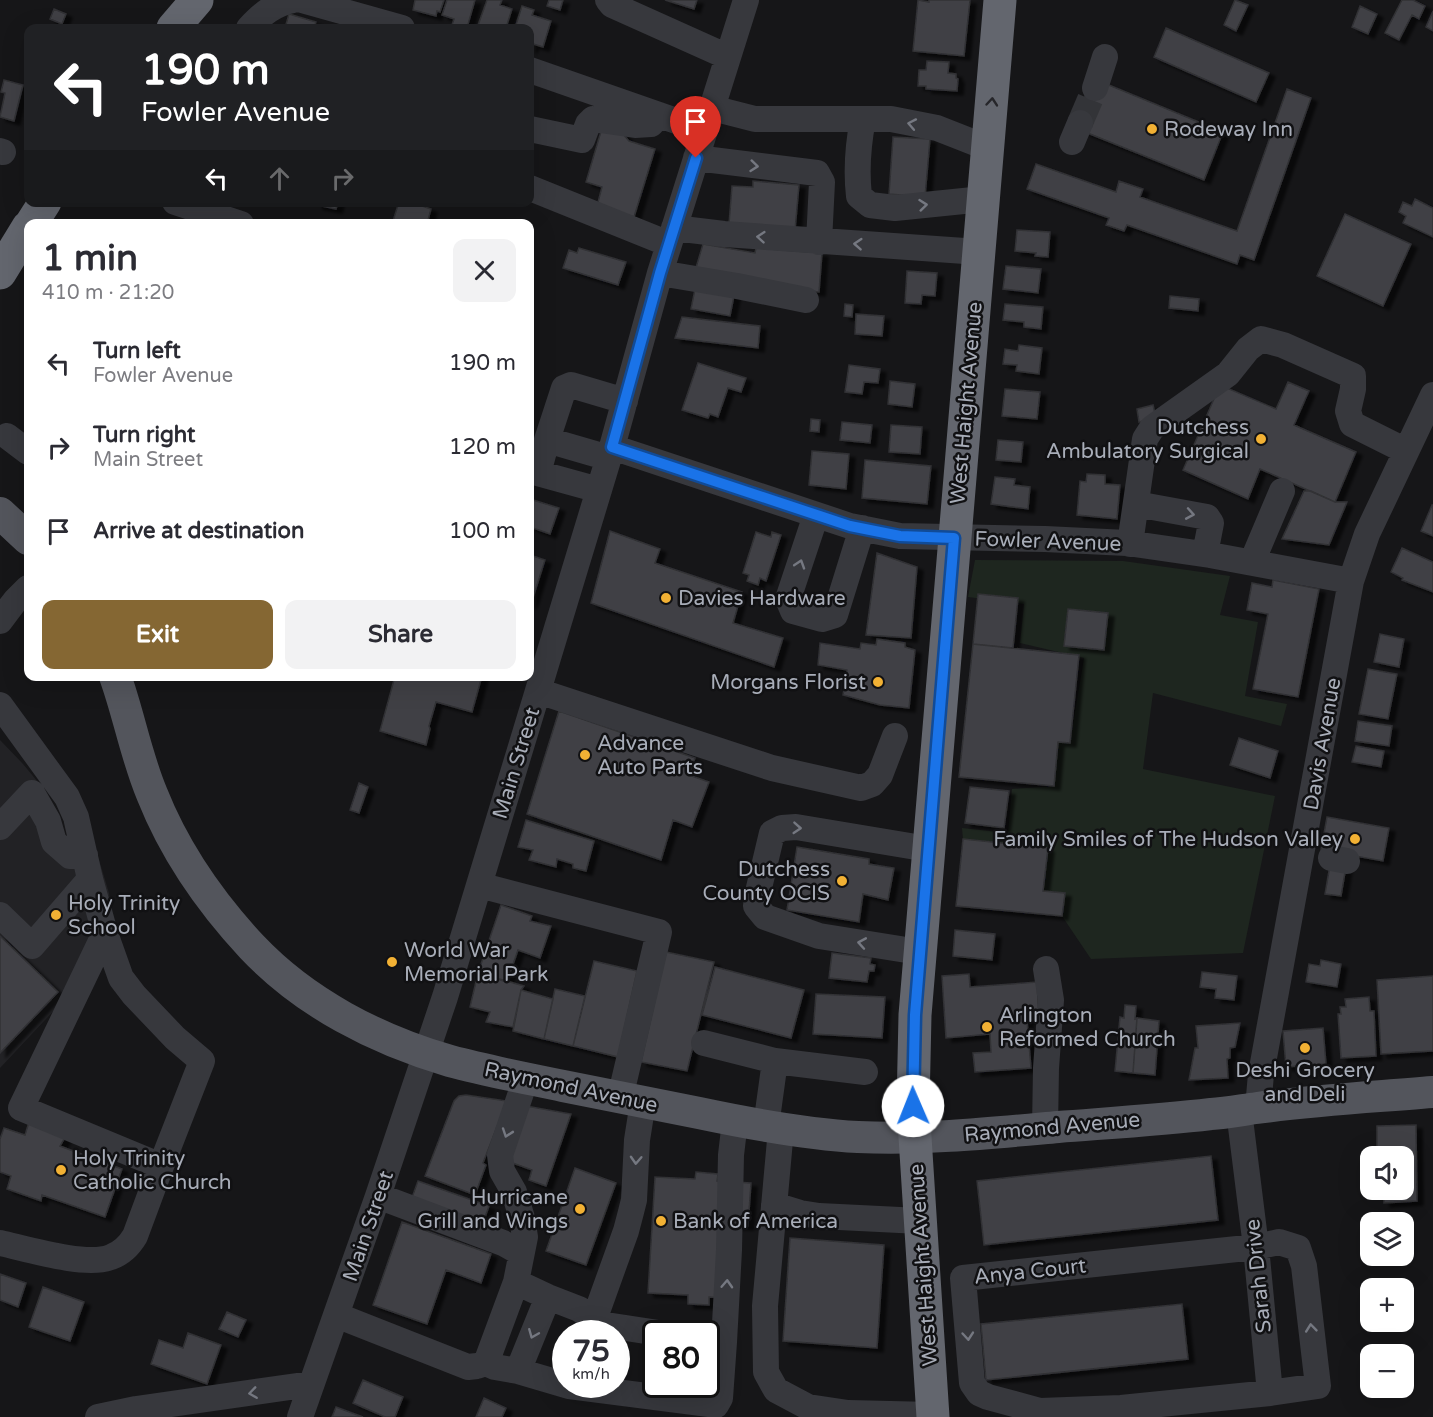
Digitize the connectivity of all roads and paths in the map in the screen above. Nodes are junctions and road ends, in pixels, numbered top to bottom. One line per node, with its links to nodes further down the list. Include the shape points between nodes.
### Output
1 (197, 0): 7 (highway)
2 (293, 0): 8 (street, via 274,6)
3 (302, 0): 9 (street)
4 (608, 0): 10 (street)
5 (746, 0): 10 (street, Main Street)
6 (1000, 0): 18 (highway, West Haight Avenue, one-way to 6)
7 (176, 24)
8 (254, 24)
9 (388, 24)
10 (728, 57): 16 (street, Main Street)
11 (1105, 57): 13 (street)
12 (534, 71): 14 (street)
13 (1095, 88)
14 (660, 115): 16 (street); 17 (street, via 651,124 635,125 593,118 582,140)
15 (863, 118): 16 (street); 18 (street, one-way to 15, via 937,128); 21 (street, one-way to 21, via 857,179 859,196 870,205 895,208)
16 (708, 119): 19 (street, Main Street)
17 (534, 130)
18 (988, 148): 21 (highway, West Haight Avenue)
19 (696, 158): 25 (street, Main Street); 26 (street, one-way to 26, via 817,173 822,182)
20 (534, 189): 25 (street)
21 (983, 199): 27 (highway, West Haight Avenue)
22 (190, 207): 23 (street)
23 (226, 219)
24 (24, 234): 28 (highway)
25 (672, 236): 26 (street, one-way to 25, via 724,234); 29 (street, Main Street)
26 (819, 242): 27 (street, one-way to 26)
27 (979, 252): 46 (highway, West Haight Avenue)
28 (0, 273)
29 (660, 273): 30 (street); 32 (street, Main Street)
30 (806, 300)
31 (1433, 395): 36 (street, Davis Avenue)
32 (625, 401): 34 (street, via 571,385 564,388); 37 (street, Main Street)
33 (7, 436): 35 (street)
34 (547, 440): 37 (street, Fowler Avenue); 38 (street)
35 (24, 449)
36 (1406, 451): 41 (street, via 1352,424 1348,411 1353,376 1261,339 1228,374 1152,428 1145,439); 50 (street, Davis Avenue, via 1367,534)
37 (610, 452): 39 (street, Main Street); 43 (street, Fowler Avenue)
38 (534, 472): 39 (street)
39 (599, 490): 54 (street, Main Street)
40 (1282, 491): 49 (street)
41 (1136, 504): 47 (street); 48 (street, one-way to 48, via 1207,517 1211,523)
42 (0, 513): 45 (main road)
43 (816, 514): 44 (street, Fowler Avenue); 44 (street, one-way to 43, via 835,615 822,619 793,611 789,599)
44 (862, 528): 46 (street, Fowler Avenue, via 900,536)
45 (24, 535)
46 (954, 538): 47 (street, Fowler Avenue); 58 (highway, West Haight Avenue)
47 (1130, 544): 48 (street, Fowler Avenue)
48 (1205, 554): 49 (street, Fowler Avenue)
49 (1252, 562): 50 (street, Fowler Avenue)
50 (1351, 581): 72 (street, Davis Avenue, via 1263,1063)
51 (24, 592): 52 (street)
52 (0, 621)
53 (117, 681): 66 (main road, Raymond Avenue, via 163,819 190,870 232,924 275,969 310,996 377,1034)
54 (538, 691): 56 (street, via 772,768 861,788 880,775); 60 (street, Main Street)
55 (0, 705): 59 (street, via 67,797)
56 (895, 736)
57 (0, 827): 59 (street, via 32,793 48,821 54,842)
58 (928, 849): 63 (highway, West Haight Avenue); 63 (street, one-way to 58, via 819,936 765,917 756,906 772,833 782,828)
59 (87, 867): 61 (street, via 32,946); 62 (street)
60 (479, 885): 66 (street, Main Street); 71 (street, via 659,932)
61 (0, 915)
62 (105, 933): 77 (street, via 121,978 175,1038 202,1061); 77 (street, via 21,1108)
63 (919, 952): 76 (highway, West Haight Avenue, via 913,1052)
64 (1046, 969): 75 (street, via 1051,1000)
65 (704, 1043): 67 (street)
66 (427, 1053): 69 (main road, Raymond Avenue); 78 (street, Main Street)
67 (775, 1061): 68 (street); 74 (street)
68 (865, 1072)
69 (526, 1078): 71 (main road, Raymond Avenue); 83 (street, one-way to 83, via 500,1155 502,1171 522,1218 525,1237)
70 (1433, 1092): 72 (main road, Raymond Avenue)
71 (631, 1100): 73 (main road, Raymond Avenue); 88 (street, one-way to 88, via 637,1140 634,1200)
72 (1249, 1110): 75 (main road, Raymond Avenue); 82 (street, Sarah Drive)
73 (735, 1121): 74 (main road, Raymond Avenue); 89 (street, one-way to 73, via 729,1250)
74 (773, 1128): 76 (main road, Raymond Avenue, via 855,1137); 79 (street)
75 (1045, 1128): 76 (main road, Raymond Avenue)
76 (915, 1137): 80 (highway, West Haight Avenue)
77 (160, 1166): 81 (street, via 130,1246 109,1258 66,1258)
78 (378, 1196): 83 (street); 86 (street, Main Street)
79 (774, 1205): 80 (street, via 800,1214); 98 (street, via 765,1306 766,1372 776,1390 818,1409)
80 (920, 1221): 98 (highway, West Haight Avenue)
81 (0, 1243)
82 (1256, 1247): 94 (street, Sarah Drive); 94 (street, Anya Court, one-way to 82, via 1318,1386 1304,1266 1298,1248 1279,1242); 97 (street, Anya Court, one-way to 97, via 963,1278 972,1383 979,1393 1040,1411)
83 (521, 1253): 84 (street)
84 (516, 1282): 85 (street); 90 (street)
85 (548, 1297): 87 (street, via 584,1311); 91 (street, one-way to 91)
86 (336, 1315): 90 (street, via 468,1367); 93 (street, Main Street)
87 (588, 1320)
88 (594, 1320)
89 (718, 1320)
90 (486, 1363): 91 (street)
91 (519, 1371): 92 (street)
92 (552, 1380)
93 (311, 1384): 99 (street, one-way to 99); 100 (street, Main Street)
94 (1270, 1393): 97 (street, Anya Court)
95 (665, 1398): 96 (street, via 716,1405)
96 (720, 1398)
97 (1121, 1412)
98 (932, 1416)
99 (98, 1417)
100 (300, 1417)

